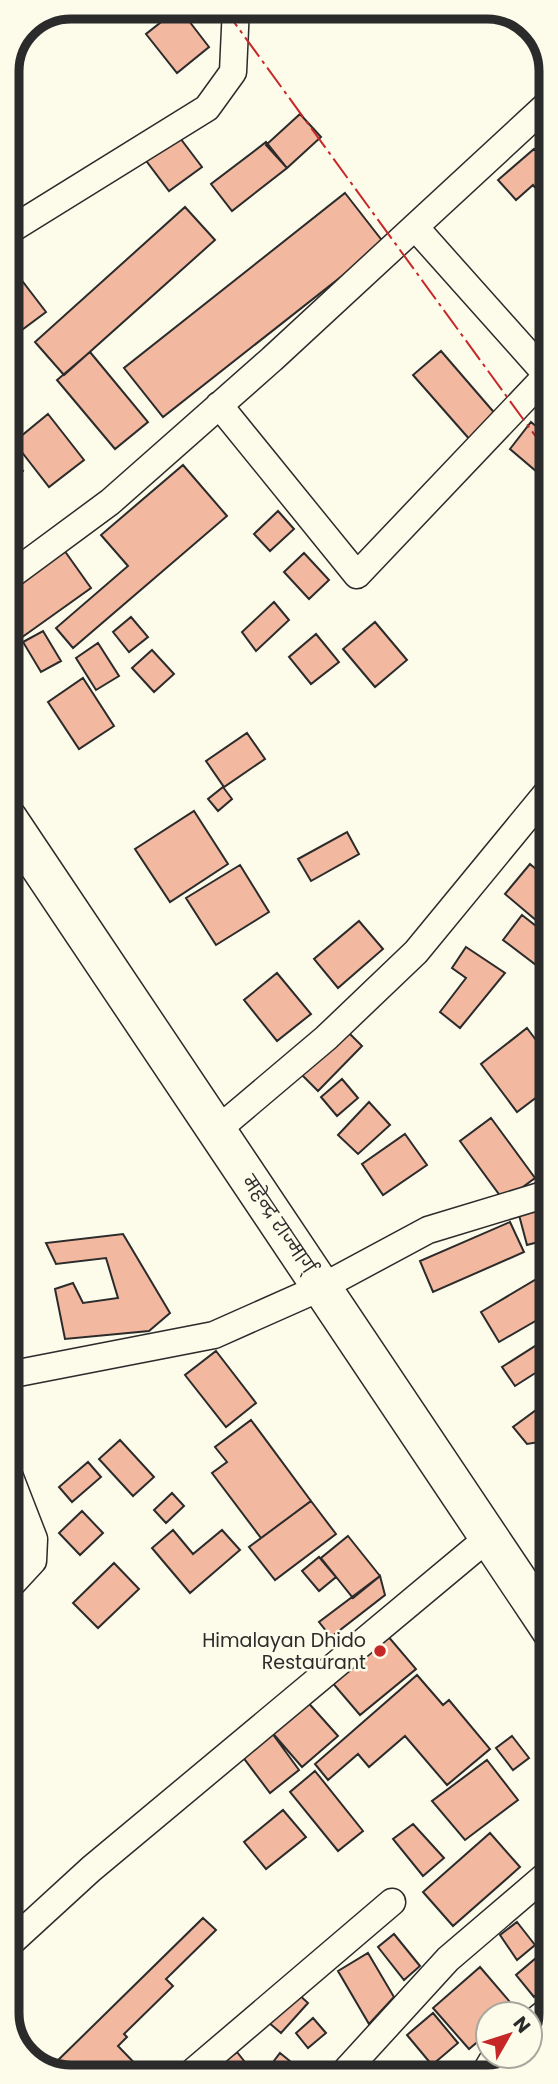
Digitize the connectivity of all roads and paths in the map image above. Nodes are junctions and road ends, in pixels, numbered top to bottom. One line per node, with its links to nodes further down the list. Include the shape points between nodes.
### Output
1 (235, 19): 3 (street, via 233,72 207,108)
2 (539, 112): 4 (street)
3 (19, 225)
4 (415, 227): 5 (street); 7 (street)
5 (539, 366)
6 (539, 383): 7 (street, via 357,575)
7 (219, 405): 8 (street, via 110,502)
8 (19, 569)
9 (539, 802): 11 (street, via 416,952 326,1038)
10 (19, 835): 11 (highway, महेन्द्र राज्मार्ग्)
11 (216, 1130): 13 (highway, महेन्द्र राज्मार्ग्)
12 (539, 1196): 13 (street, via 428,1230)
13 (322, 1287): 14 (street, via 214,1335); 16 (highway, महेन्द्र राज्मार्ग्)
14 (19, 1373)
15 (19, 1500): 17 (street, via 34,1539 33,1561)
16 (488, 1537): 18 (highway, महेन्द्र राज्मार्ग्); 21 (street, via 91,1869)
17 (19, 1576)
18 (539, 1612)
19 (539, 1881): 23 (street, via 448,1959)
20 (392, 1902): 22 (street)
21 (19, 1935)
22 (201, 2065)
23 (351, 2065)

